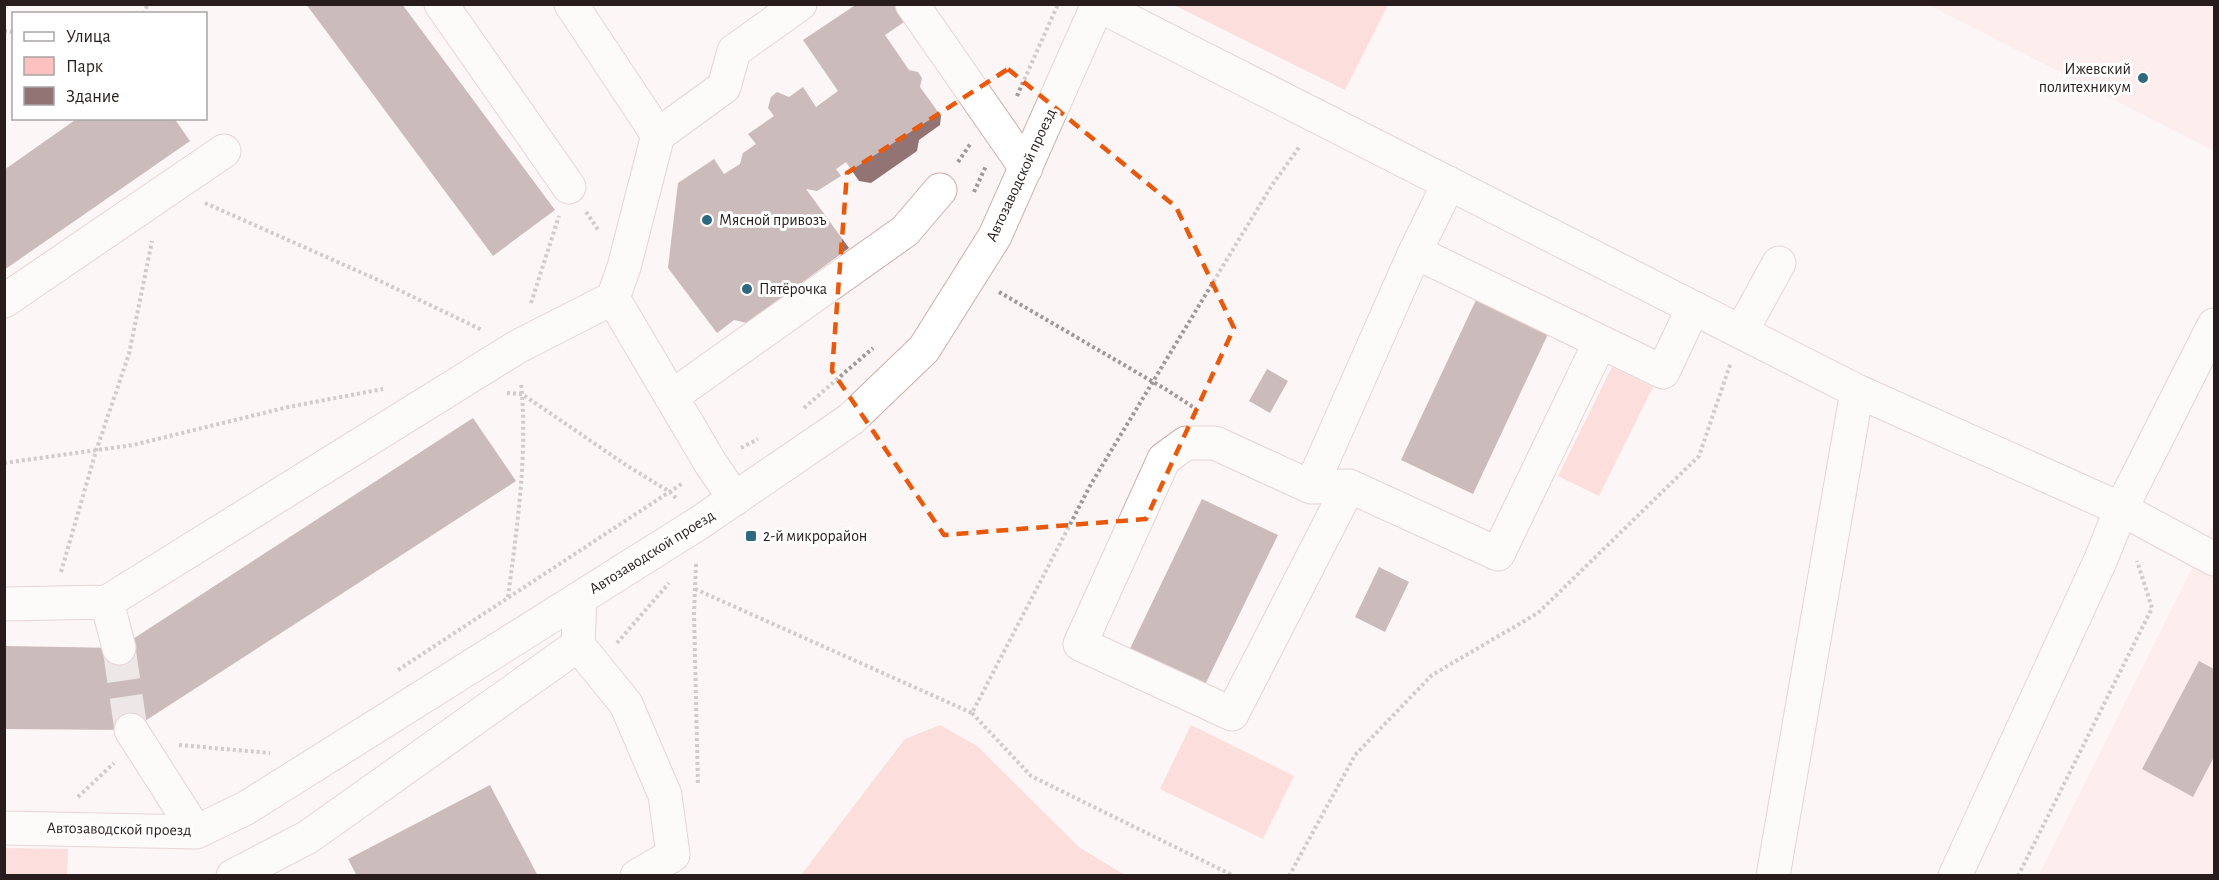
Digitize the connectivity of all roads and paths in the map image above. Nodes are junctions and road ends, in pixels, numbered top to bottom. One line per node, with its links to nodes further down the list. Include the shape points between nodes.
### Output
1 (441, 4): 12 (street)
2 (571, 4): 8 (street)
3 (800, 4): 8 (street, via 734,51 724,87)
4 (912, 4): 6 (street)
5 (1098, 5): 7 (street); 10 (street, Автозаводской проезд)
6 (988, 116): 10 (street); 13 (path)
7 (1321, 118): 11 (street); 26 (path, via 1272,185)
8 (658, 135): 17 (street)
9 (224, 152): 14 (street)
10 (1026, 168): 34 (street, Автозаводской проезд, via 995,237 924,349 851,419)
11 (1449, 183): 15 (street); 21 (street)
12 (569, 187): 17 (path); 25 (path)
13 (940, 190): 28 (street, via 905,231)
14 (162, 194): 20 (street); 25 (path, via 200,201); 43 (path, via 129,354)
15 (1415, 252): 24 (street); 32 (street)
16 (1779, 263): 23 (street)
17 (624, 267): 19 (street)
18 (996, 290): 26 (path)
19 (614, 298): 25 (street); 28 (street)
20 (4, 301)
21 (1692, 308): 23 (street); 24 (street, via 1663,372)
22 (2214, 325): 35 (street)
23 (1741, 332): 27 (street); 57 (path, via 1699,456 1538,614 1432,675 1355,755)
24 (1600, 342): 31 (street, via 1497,554)
25 (517, 347): 39 (path, via 522,455); 41 (street)
26 (1154, 382): 29 (path, via 1225,428); 47 (path, via 1091,484)
27 (1857, 391): 35 (street); 58 (street)
28 (671, 397): 30 (street)
29 (1215, 443): 31 (street, via 1186,443 1164,459 1080,644 1232,714); 32 (street)
30 (711, 464): 33 (path); 34 (street)
31 (1349, 486): 32 (street)
32 (1311, 487)
33 (670, 492): 36 (path); 39 (path)
34 (735, 499): 36 (street, Автозаводской проезд)
35 (2121, 509): 37 (street); 59 (street); 60 (path, via 2152,608)
36 (699, 523): 38 (path); 40 (street, Автозаводской проезд)
37 (2214, 558)
38 (695, 589): 47 (path); 50 (path)
39 (508, 598): 46 (path)
40 (580, 598): 44 (street); 53 (street, Автозаводской проезд, via 246,808)
41 (107, 602): 43 (street); 45 (street)
42 (4, 604): 43 (street)
43 (51, 604)
44 (578, 645): 54 (street, via 308,837); 55 (street, via 626,704 665,795 673,855)
45 (119, 648)
46 (389, 675)
47 (972, 713): 56 (path, via 1031,776)
48 (135, 736): 49 (path, via 271,753); 51 (path); 53 (street)
49 (261, 759)
50 (697, 796)
51 (75, 800)
52 (4, 828): 53 (street, Автозаводской проезд)
53 (196, 832)
54 (233, 876)
55 (637, 876)
56 (1234, 876)
57 (1289, 876)
58 (1773, 876)
59 (1955, 876)
60 (2018, 876)

